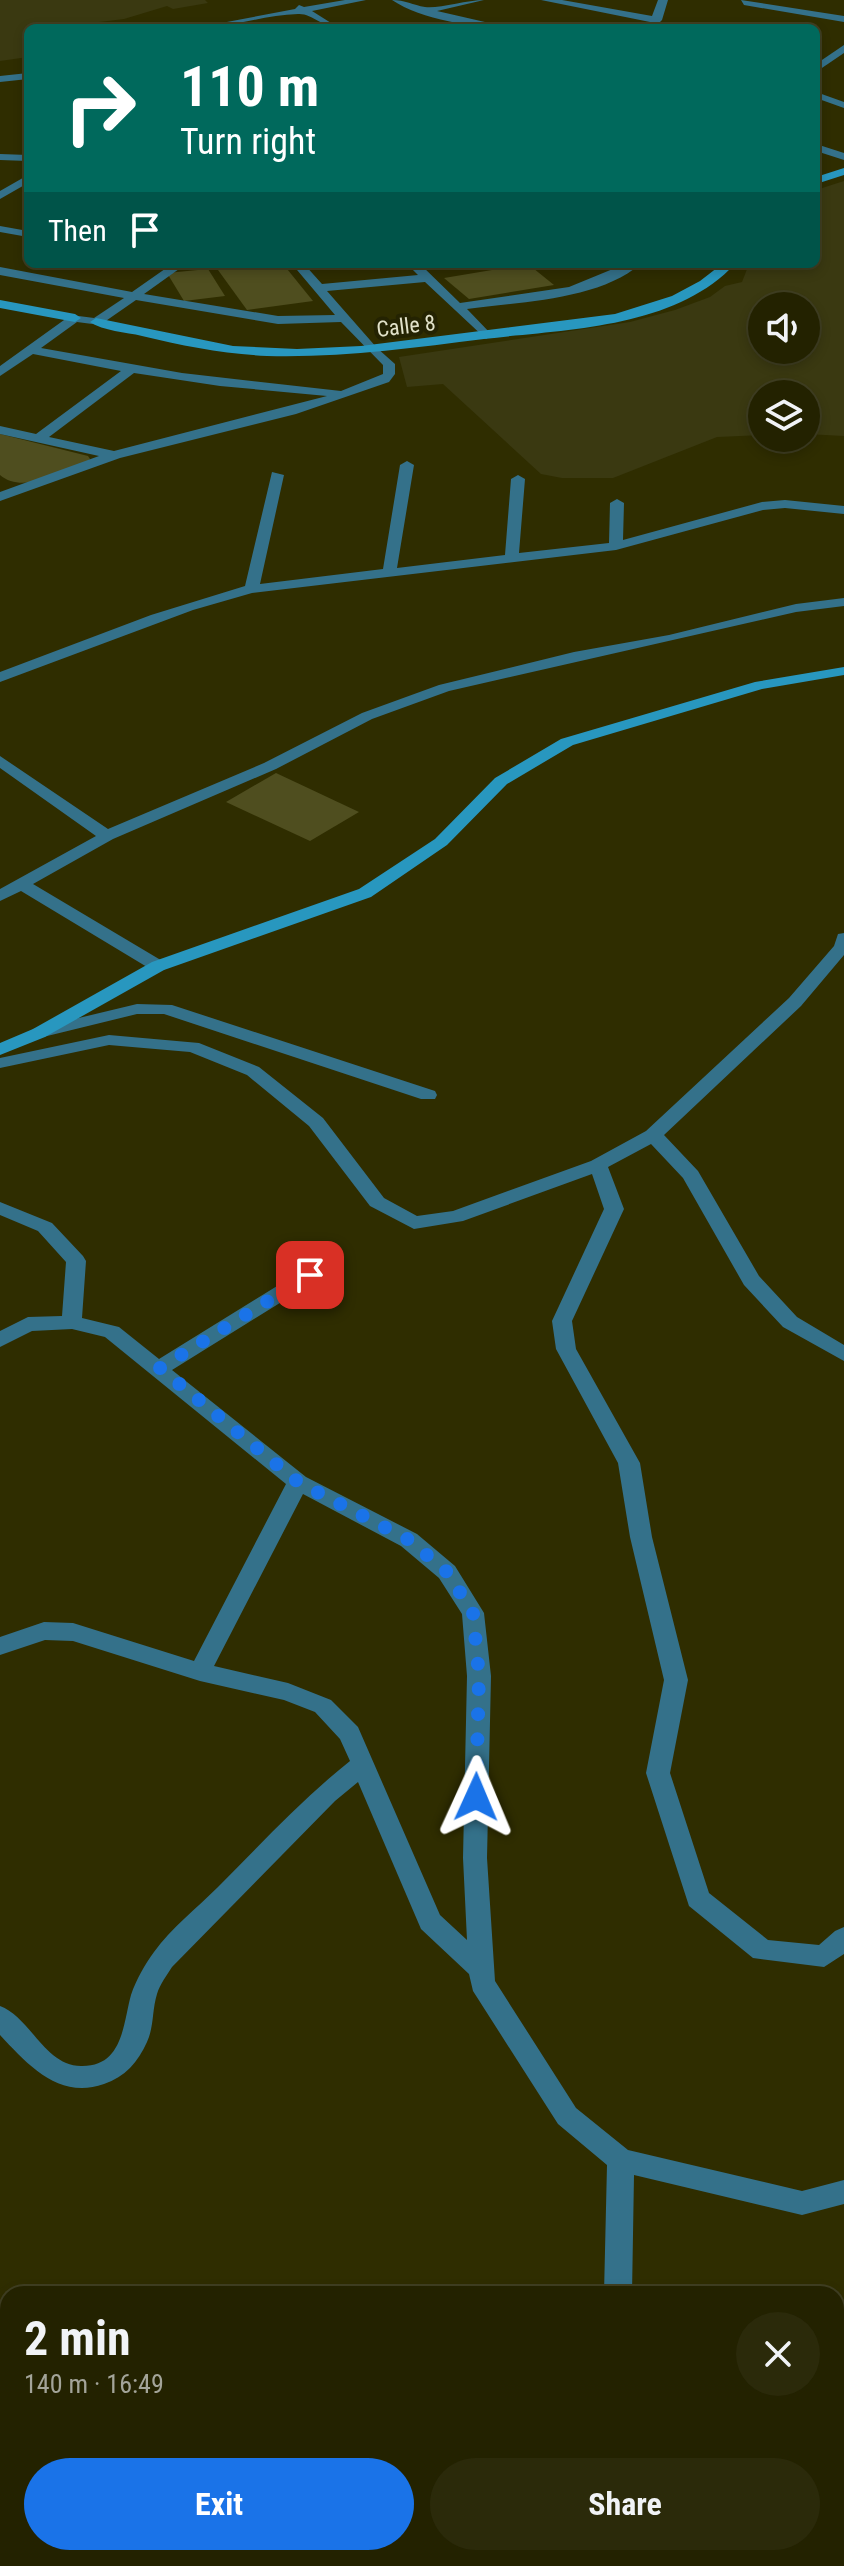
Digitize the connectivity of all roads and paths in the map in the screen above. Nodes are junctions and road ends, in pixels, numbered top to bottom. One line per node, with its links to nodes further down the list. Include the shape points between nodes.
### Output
1 (281, 0): 10 (street)
2 (361, 0): 10 (street)
3 (397, 0): 11 (street)
4 (479, 0): 11 (street)
5 (546, 0): 17 (street)
6 (663, 0): 17 (street)
7 (783, 0): 9 (street)
8 (744, 2): 9 (street)
9 (772, 7): 12 (street)
10 (302, 10): 13 (street); 14 (street)
11 (427, 11): 15 (street); 16 (street)
12 (844, 19)
13 (223, 24)
14 (327, 24)
15 (443, 24)
16 (487, 24)
17 (653, 24)
18 (820, 50): 19 (street)
19 (841, 52): 20 (street)
20 (820, 66)
21 (24, 76): 22 (street)
22 (0, 79)
23 (820, 96): 24 (street)
24 (844, 105)
25 (820, 148): 27 (street)
26 (0, 157): 28 (street)
27 (844, 157)
28 (24, 158)
29 (844, 171): 30 (street)
30 (820, 180)
31 (24, 181): 32 (street)
32 (0, 196)
33 (0, 229): 34 (street)
34 (24, 233)
35 (174, 268): 43 (street)
36 (302, 268): 42 (street)
37 (417, 268): 41 (street)
38 (628, 268): 45 (street, via 574,289)
39 (725, 268): 49 (street, Calle 8, via 691,292 652,307 598,321)
40 (0, 271): 43 (street)
41 (427, 278): 42 (street); 45 (street)
42 (319, 288): 47 (street)
43 (134, 296): 47 (street, via 278,320); 48 (street)
44 (0, 304): 46 (street)
45 (458, 307): 49 (street)
46 (75, 318): 48 (street, Calle 8); 52 (street)
47 (345, 318): 51 (street)
48 (96, 322): 51 (street, Calle 8, via 232,350)
49 (486, 335): 51 (street, Calle 8)
50 (0, 350): 52 (street)
51 (373, 351): 55 (street, via 389,364 389,374)
52 (27, 353): 53 (street); 54 (street)
53 (130, 370): 55 (street, via 254,388); 57 (street)
54 (0, 372)
55 (350, 394): 58 (street)
56 (0, 430): 57 (street)
57 (38, 439): 58 (street)
58 (115, 456): 63 (street)
59 (407, 465): 68 (street)
60 (277, 475): 69 (street)
61 (518, 479): 67 (street)
62 (0, 483): 63 (street)
63 (6, 495)
64 (617, 503): 66 (street)
65 (844, 510): 66 (street, via 762,506)
66 (616, 546): 67 (street)
67 (512, 558): 68 (street)
68 (389, 573): 69 (street)
69 (252, 589): 72 (street, via 165,613)
70 (844, 602): 74 (street, via 796,608 444,688 367,716 270,766)
71 (844, 671): 78 (street, via 760,685 567,742 501,781 441,842 365,893)
72 (0, 677)
73 (0, 761): 74 (street)
74 (107, 836): 75 (street)
75 (21, 884): 76 (street); 78 (street)
76 (0, 896)
77 (844, 938): 83 (street, via 795,1002)
78 (158, 966): 79 (street)
79 (39, 1033): 80 (street); 82 (street, via 137,1009 166,1009)
80 (0, 1050)
81 (0, 1063): 84 (street, via 109,1040 193,1047 253,1071 316,1122 377,1202 414,1223 456,1217)
82 (428, 1095)
83 (653, 1135): 84 (street); 89 (street, via 691,1175 751,1280 790,1322)
84 (598, 1165): 95 (street, via 614,1209 562,1321 566,1349 629,1463 676,1680 658,1773 698,1899 762,1950 824,1956)
85 (0, 1208): 87 (street, via 45,1227 76,1261)
86 (310, 1275): 90 (street)
87 (72, 1322): 88 (street, via 28,1324); 90 (street, via 112,1332)
88 (0, 1340)
89 (844, 1354)
90 (160, 1368): 91 (street)
91 (298, 1482): 93 (street); 96 (street, via 409,1540 447,1572 473,1613 479,1676 475,1858)
92 (0, 1646): 93 (street, via 44,1631 73,1632)
93 (200, 1672): 94 (street, via 288,1692 323,1706 350,1734)
94 (363, 1764): 96 (street, via 430,1922); 97 (street, via 326,1794 163,1959 145,1992 131,2048 116,2067 97,2077 62,2074)
95 (844, 1938)
96 (481, 1969): 98 (street, via 482,1983 567,2116)
97 (0, 2017)
98 (621, 2160): 99 (street, via 802,2203); 100 (street)
99 (844, 2192)
100 (618, 2286)

